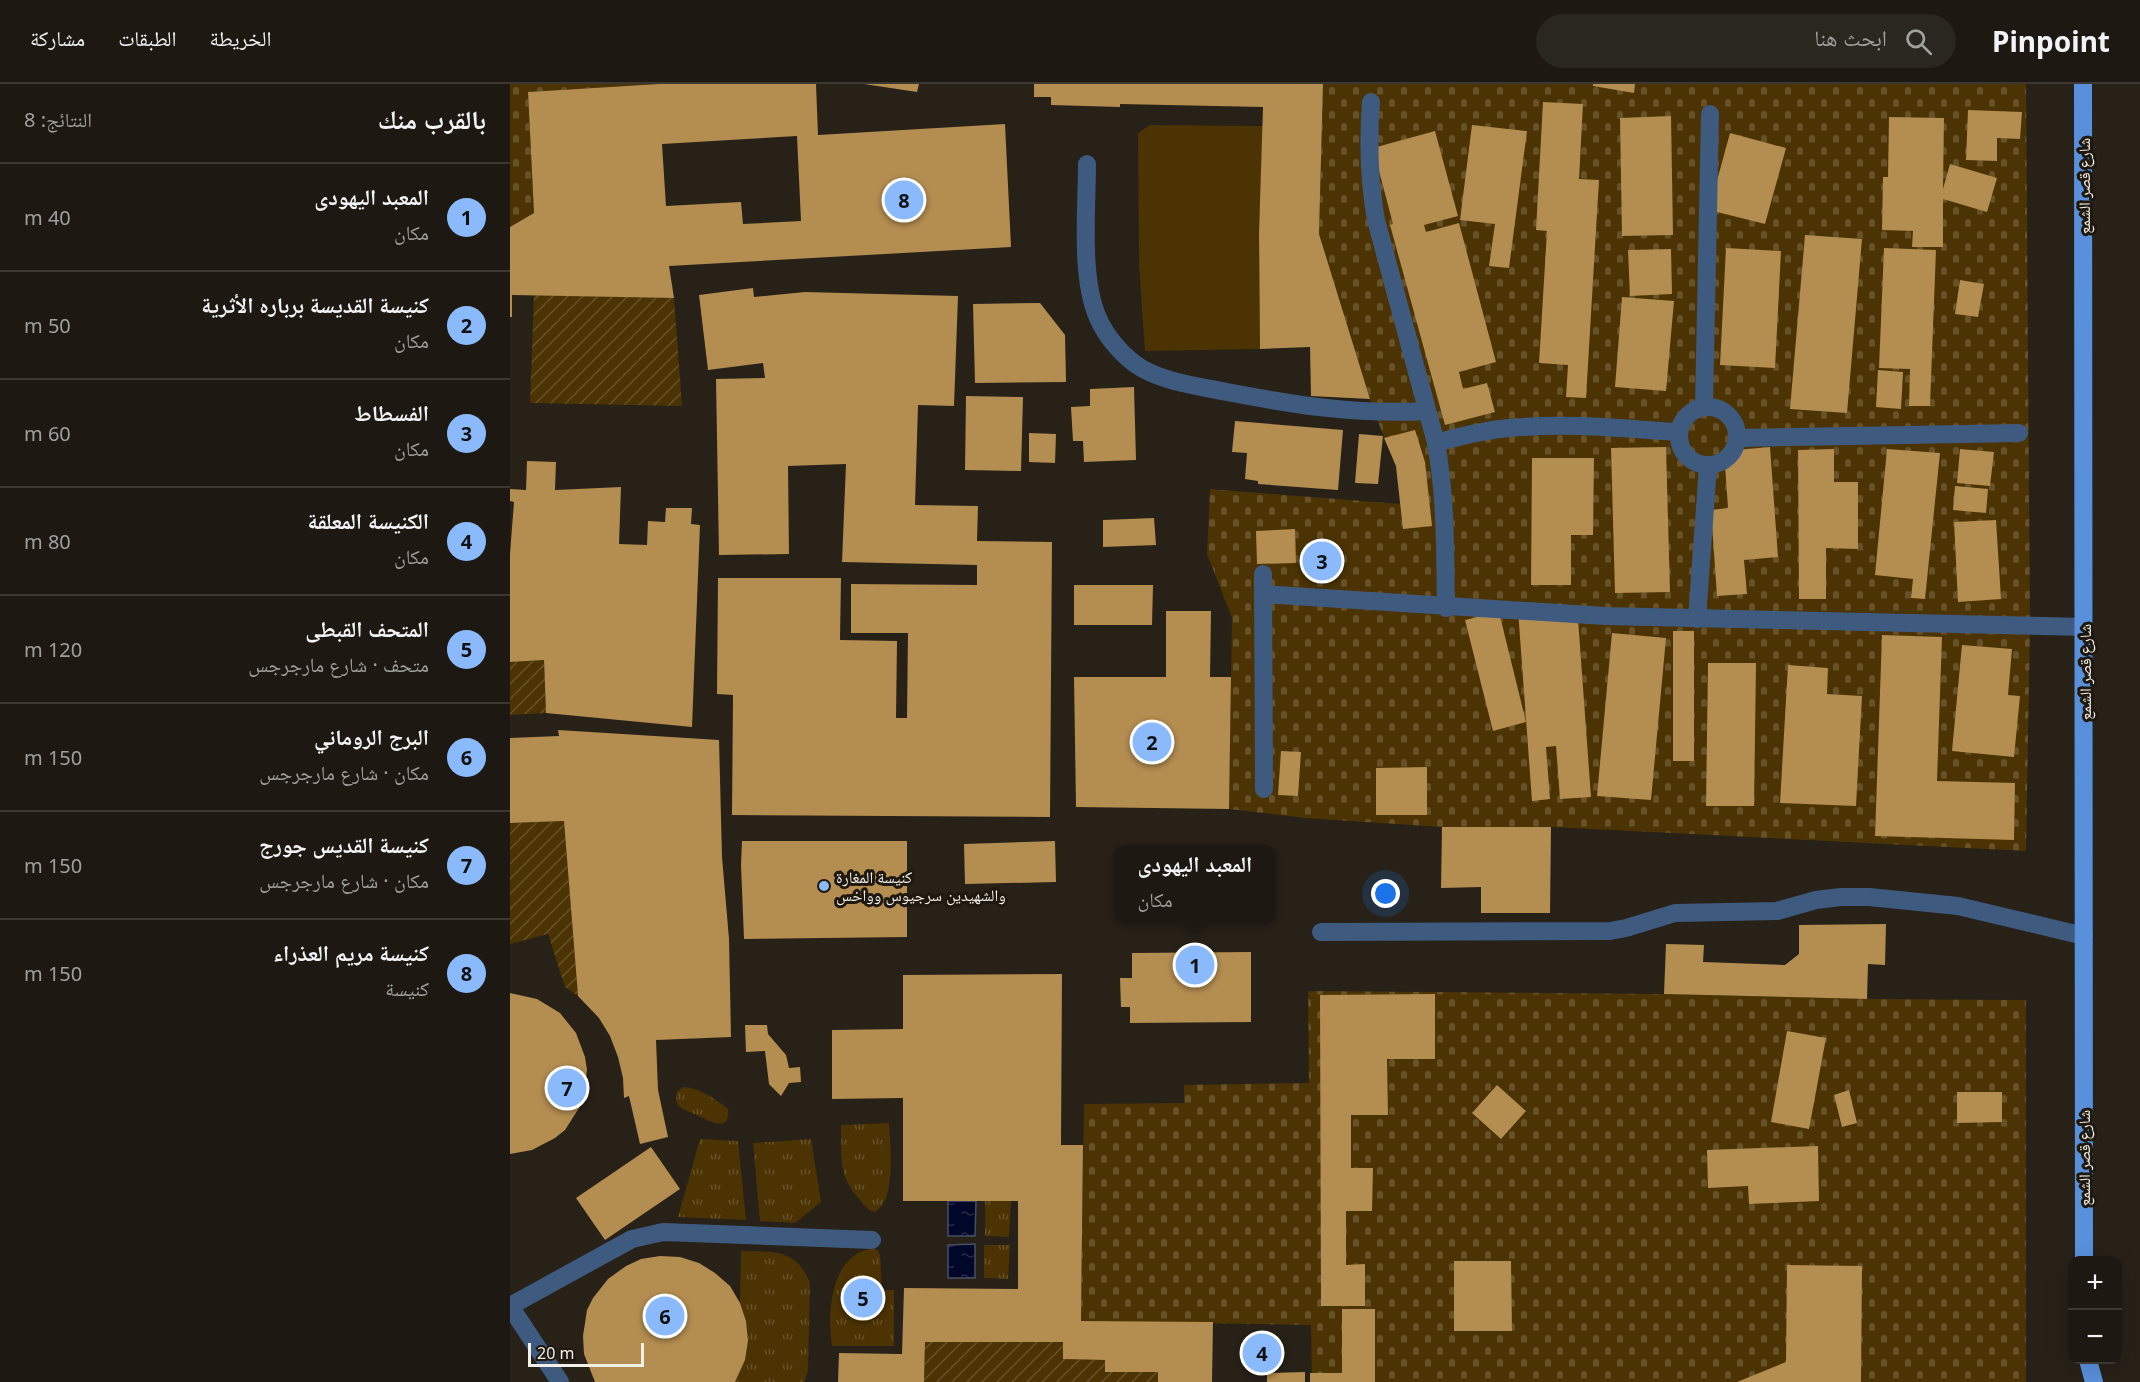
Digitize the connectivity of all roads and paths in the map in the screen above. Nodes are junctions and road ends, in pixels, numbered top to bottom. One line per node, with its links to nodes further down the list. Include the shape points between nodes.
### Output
1 (2083, 84): 16 (main road, شارع قصر الشمع)
2 (1371, 102): 6 (street, via 1371,194)
3 (1710, 114): 5 (street)
4 (1087, 164): 6 (street, via 1089,287 1098,319 1117,347 1142,368 1173,381 1301,406 1350,411)
5 (1704, 407): 7 (street, via 1692,411); 9 (street, via 1717,408 1728,415)
6 (1426, 411): 10 (street)
7 (1678, 432): 10 (street, via 1529,426); 11 (street, via 1685,455)
8 (2019, 433): 9 (street)
9 (1737, 438): 11 (street, via 1728,457)
10 (1436, 442): 14 (street, via 1444,506)
11 (1708, 466): 15 (street)
12 (1263, 574): 13 (street)
13 (1263, 594): 14 (street); 17 (street)
14 (1446, 608): 15 (street)
15 (1697, 619): 16 (street)
16 (2085, 627): 19 (main road, شارع قصر الشمع)
17 (1263, 789)
18 (1321, 932): 19 (street, via 1610,931 1675,913 1777,911 1816,900 1869,897 1958,906)
19 (2084, 936): 21 (main road, شارع قصر الشمع)
20 (872, 1240): 22 (street, via 663,1232 632,1239)
21 (2084, 1256)
22 (510, 1306): 24 (street)
23 (2089, 1364): 25 (main road)
24 (560, 1382)
25 (2094, 1382)

